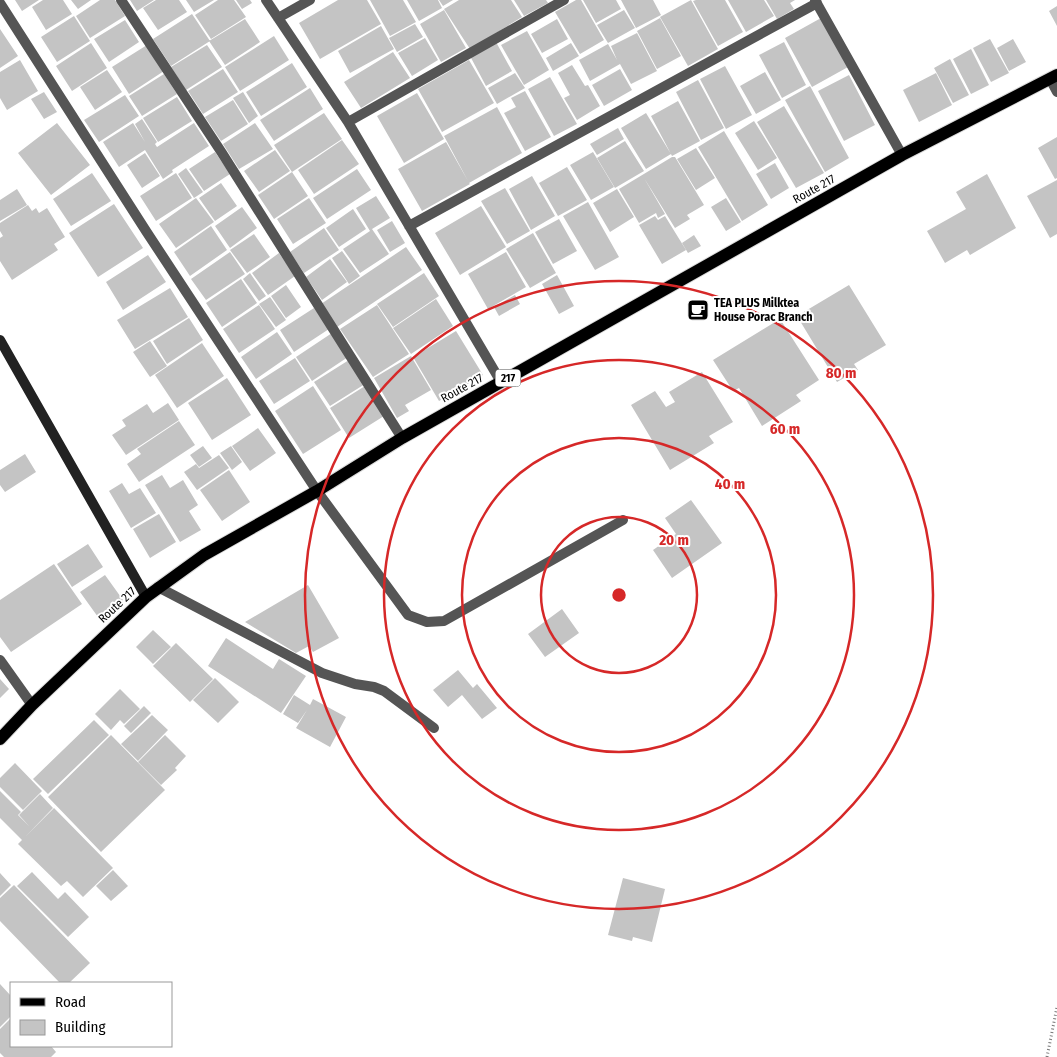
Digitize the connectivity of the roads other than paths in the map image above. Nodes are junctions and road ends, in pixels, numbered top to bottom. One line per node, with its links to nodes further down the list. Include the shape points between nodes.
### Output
1 (121, 0): 15 (street)
2 (266, 0): 7 (street)
3 (310, 0): 7 (street)
4 (564, 0): 10 (street)
5 (816, 2): 11 (street); 12 (street)
6 (0, 3): 16 (street)
7 (278, 18): 10 (street)
8 (1053, 77): 9 (street); 11 (main road, Route 217 / 217)
9 (1057, 92)
10 (348, 122): 12 (street)
11 (902, 155): 14 (main road, Route 217 / 217)
12 (409, 226): 14 (street)
13 (0, 340): 19 (street)
14 (501, 382): 15 (main road, Route 217 / 217)
15 (402, 438): 16 (main road, Route 217 / 217)
16 (318, 491): 17 (street, via 408,615 427,622 444,621); 18 (main road, Route 217 / 217, via 204,555)
17 (623, 520)
18 (158, 587): 19 (main road, Route 217 / 217); 22 (street, via 322,673 384,691)
19 (146, 597): 21 (main road, Route 217 / 217)
20 (0, 660): 21 (street)
21 (32, 705): 23 (main road, Route 217 / 217)
22 (434, 728)
23 (0, 739)

